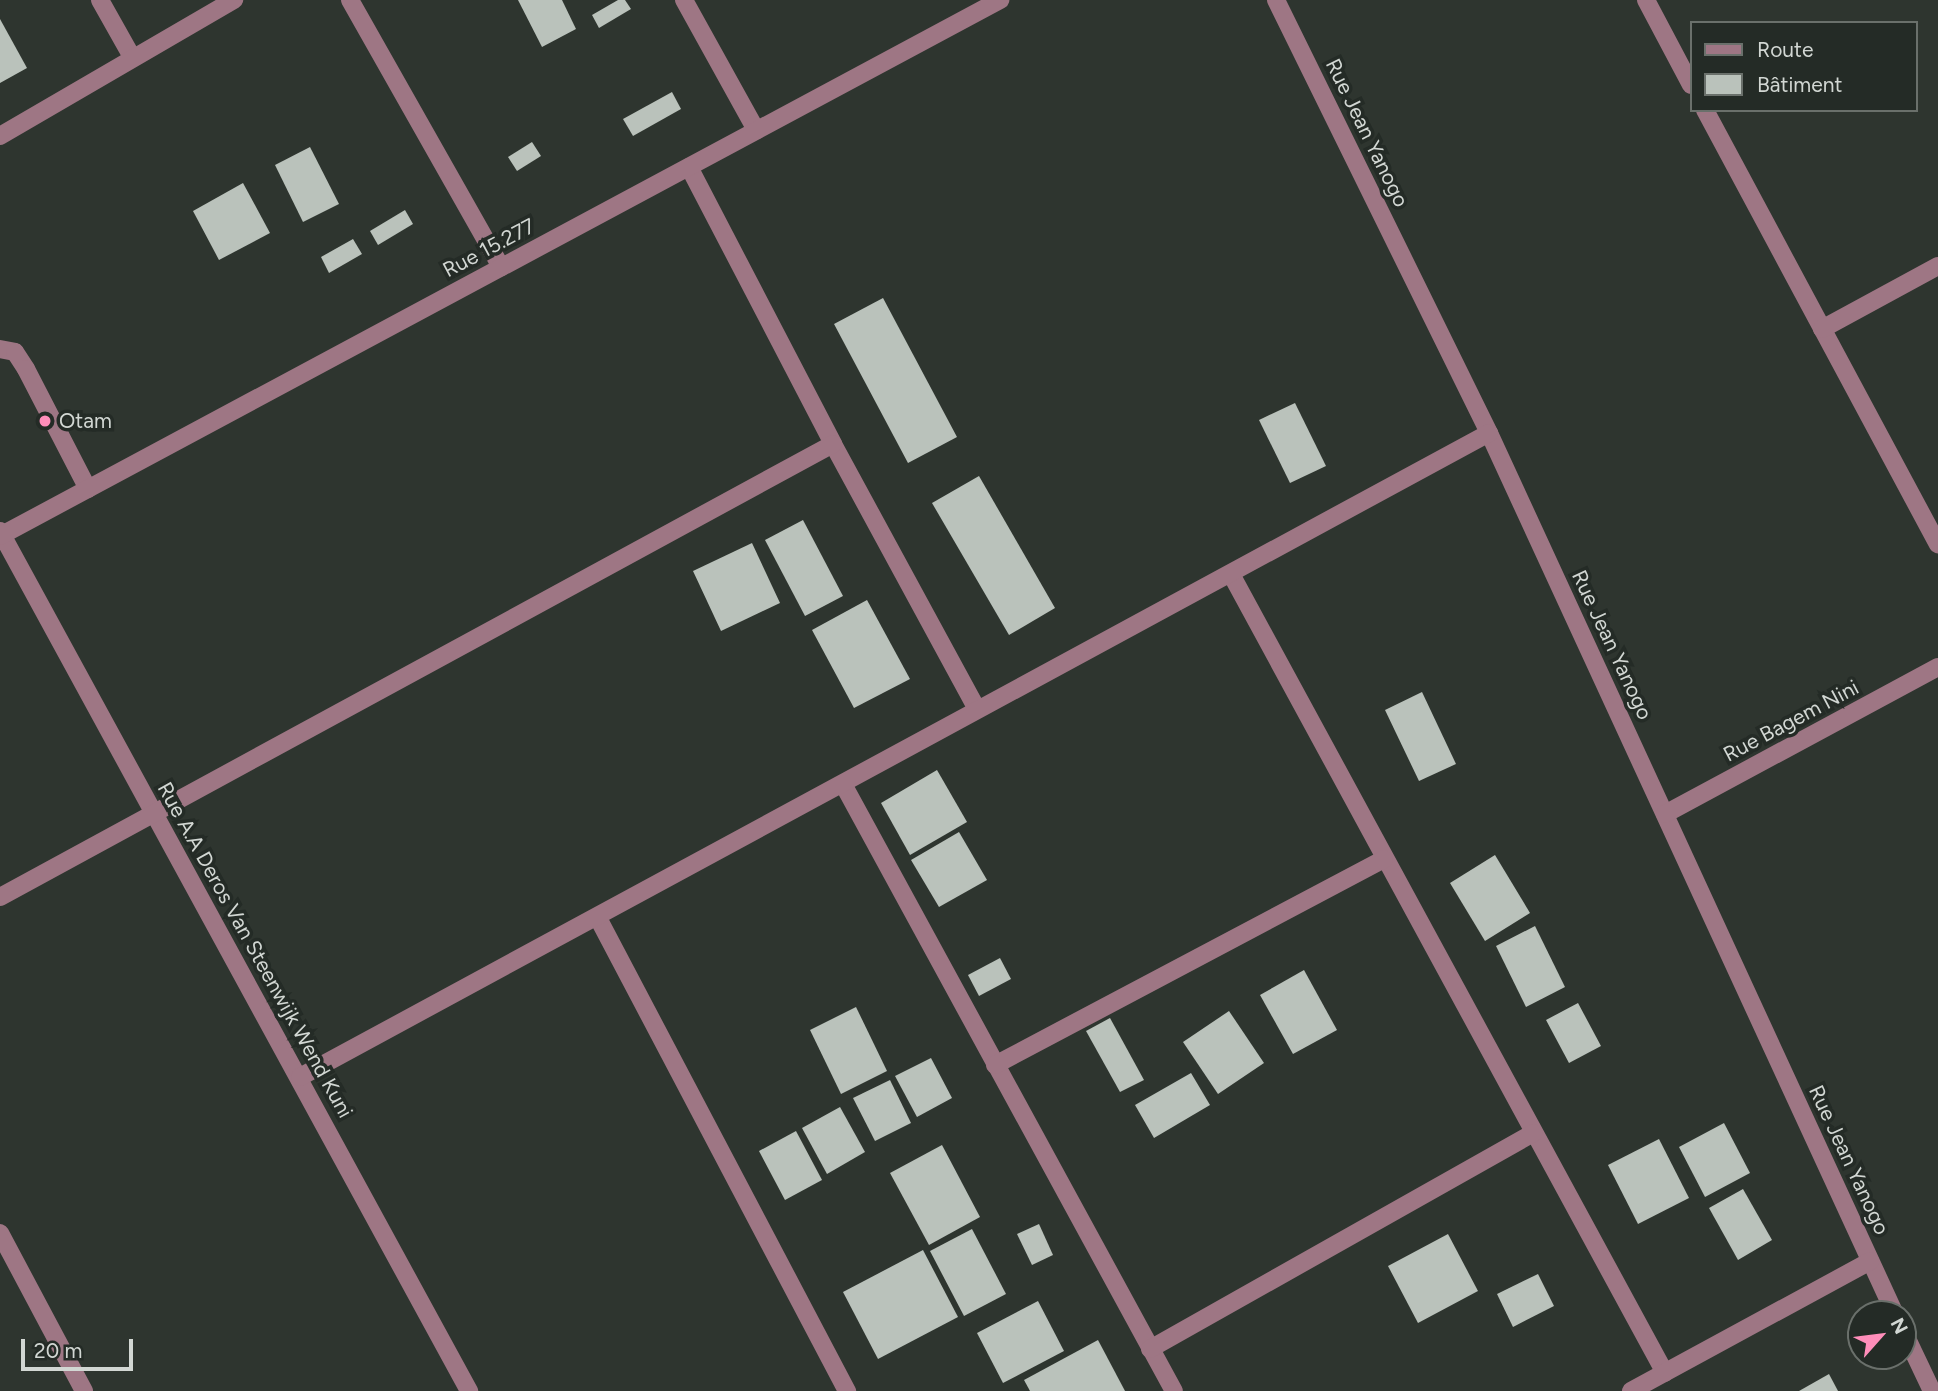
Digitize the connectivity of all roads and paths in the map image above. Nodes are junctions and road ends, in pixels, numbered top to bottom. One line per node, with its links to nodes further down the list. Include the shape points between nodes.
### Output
1 (100, 0): 9 (street)
2 (234, 0): 9 (street)
3 (350, 0): 16 (street)
4 (684, 0): 12 (street)
5 (1000, 0): 8 (street, Rue 15.277)
6 (1276, 0): 19 (street, Rue Jean Yanogo)
7 (1646, 0): 10 (street)
8 (976, 6): 12 (street, Rue 15.277)
9 (132, 57): 13 (street)
10 (1689, 81)
11 (1706, 112): 17 (street)
12 (756, 130): 14 (street, Rue 15.277)
13 (0, 136)
14 (689, 167): 16 (street, Rue 15.277); 20 (street)
15 (1938, 266): 17 (street)
16 (501, 267): 21 (street, Rue 15.277)
17 (1822, 329): 23 (street)
18 (0, 349): 21 (street, via 15,352 26,369)
19 (1489, 433): 24 (street); 29 (street, Rue Jean Yanogo)
20 (833, 444): 26 (street); 28 (street)
21 (88, 489): 22 (street, Rue 15.277)
22 (1, 534): 28 (street, Rue A.A Deros Van Steenwijk Wend Kuni)
23 (1938, 544)
24 (1231, 574): 26 (street); 30 (street)
25 (1938, 667): 29 (street, Rue Bagem Nini)
26 (977, 709): 27 (street)
27 (844, 785): 32 (street); 33 (street)
28 (153, 813): 31 (street); 34 (street, Rue A.A Deros Van Steenwijk Wend Kuni)
29 (1665, 814): 37 (street, Rue Jean Yanogo)
30 (1384, 859): 33 (street); 35 (street)
31 (0, 897)
32 (598, 918): 34 (street); 44 (street)
33 (995, 1065): 39 (street)
34 (300, 1077): 43 (street, Rue A.A Deros Van Steenwijk Wend Kuni)
35 (1533, 1133): 39 (street); 41 (street)
36 (0, 1233): 42 (street)
37 (1870, 1261): 38 (street, Rue Jean Yanogo); 41 (street)
38 (1888, 1300)
39 (1150, 1349): 45 (street)
40 (1917, 1360): 47 (street)
41 (1665, 1373): 46 (street)
42 (84, 1391)
43 (468, 1391)
44 (847, 1391)
45 (1174, 1391)
46 (1631, 1391)
47 (1932, 1391)

